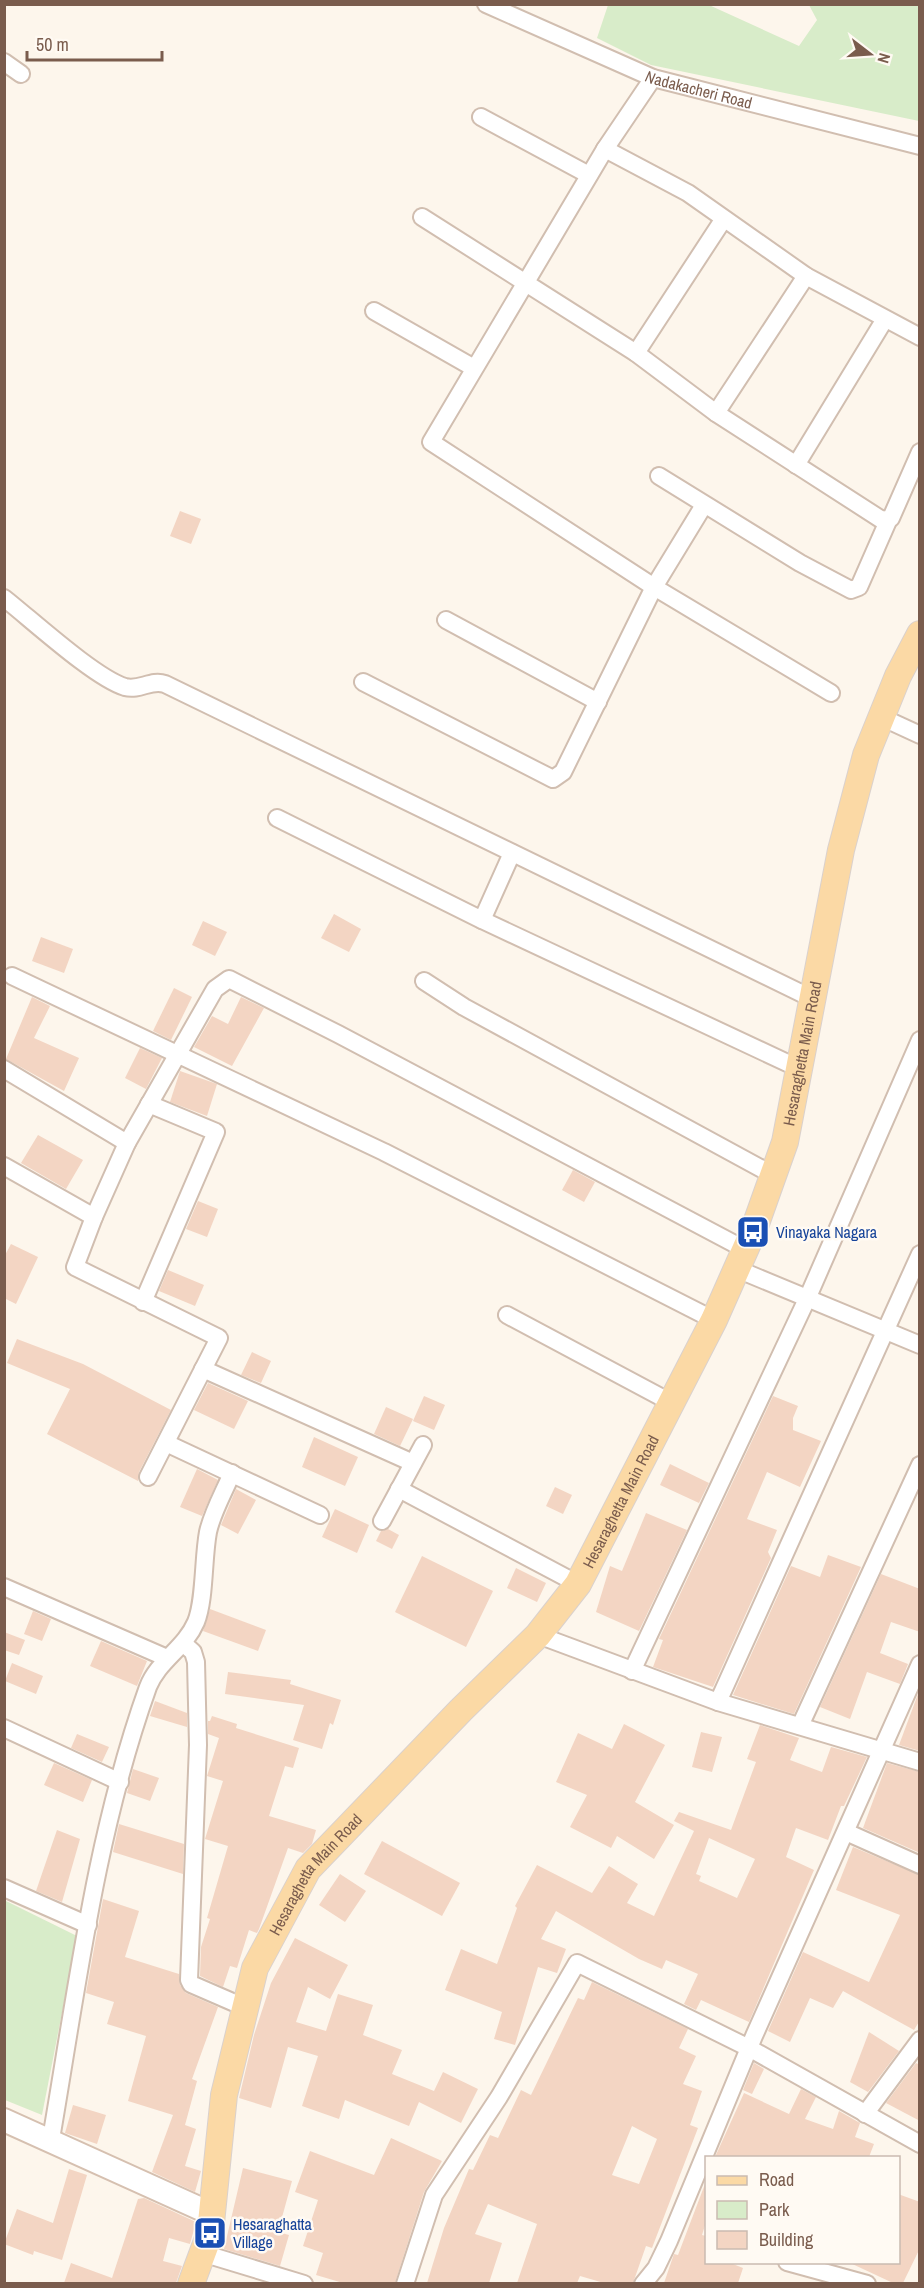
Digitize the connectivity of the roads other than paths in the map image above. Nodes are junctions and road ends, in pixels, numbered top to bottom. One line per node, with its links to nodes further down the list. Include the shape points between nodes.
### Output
1 (472, 4): 2 (street, via 478,10)
2 (481, 4)
3 (486, 4): 6 (street, Nadakacheri Road)
4 (4, 62): 5 (street)
5 (21, 74)
6 (653, 78): 8 (street, Nadakacheri Road); 9 (street)
7 (482, 117): 10 (street)
8 (920, 146)
9 (605, 149): 10 (street); 12 (street, via 688,193)
10 (589, 175): 14 (street)
11 (422, 217): 14 (street)
12 (723, 220): 13 (street); 18 (street)
13 (806, 276): 16 (street); 20 (street)
14 (525, 281): 18 (street); 19 (street)
15 (374, 311): 19 (street)
16 (885, 319): 17 (street); 22 (street)
17 (920, 337)
18 (636, 353): 20 (street)
19 (474, 369): 26 (street, via 431,442)
20 (716, 413): 22 (street)
21 (920, 452): 25 (street)
22 (796, 465): 25 (street)
23 (659, 476): 24 (street)
24 (705, 505): 25 (street, via 851,590 859,587); 26 (street)
25 (888, 521)
26 (654, 587): 31 (street); 32 (street)
27 (4, 598): 36 (street, via 107,679 134,689 158,681 165,684)
28 (446, 620): 32 (street)
29 (920, 634): 33 (main road, Hesaraghetta Main Road)
30 (363, 682): 32 (street, via 553,779 563,772)
31 (831, 693)
32 (598, 702)
33 (881, 717): 34 (street); 40 (main road, Hesaraghetta Main Road, via 866,755 841,850)
34 (920, 735)
35 (277, 818): 37 (street)
36 (512, 853): 37 (street); 40 (street)
37 (482, 920): 43 (street)
38 (12, 976): 42 (street)
39 (424, 981): 48 (street, via 464,1007)
40 (811, 998): 43 (main road, Hesaraghetta Main Road)
41 (920, 1040): 52 (street)
42 (177, 1055): 45 (street); 51 (street, via 214,988 229,979 388,1060); 55 (street, via 384,1152)
43 (798, 1068): 48 (main road, Hesaraghetta Main Road)
44 (4, 1069): 46 (street)
45 (149, 1104): 46 (street); 53 (street, via 216,1132)
46 (127, 1143): 49 (street)
47 (4, 1166): 49 (street)
48 (775, 1176): 51 (main road, Hesaraghetta Main Road)
49 (94, 1216): 53 (street, via 75,1267)
50 (920, 1254): 56 (street)
51 (741, 1259): 52 (street); 55 (main road, Hesaraghetta Main Road)
52 (807, 1299): 56 (street); 75 (street)
53 (143, 1302): 58 (street, via 219,1338)
54 (507, 1315): 59 (street)
55 (714, 1320): 59 (main road, Hesaraghetta Main Road)
56 (885, 1332): 57 (street); 76 (street)
57 (920, 1345)
58 (203, 1369): 60 (street); 62 (street)
59 (672, 1403): 69 (main road, Hesaraghetta Main Road)
60 (166, 1443): 64 (street); 65 (street)
61 (423, 1445): 62 (street)
62 (413, 1463): 66 (street)
63 (920, 1465): 77 (street)
64 (232, 1473): 67 (street); 72 (street, via 209,1530 197,1620)
65 (148, 1477)
66 (399, 1489): 68 (street); 69 (street)
67 (320, 1515)
68 (382, 1521)
69 (578, 1584): 71 (main road, Hesaraghetta Main Road)
70 (4, 1587): 73 (street)
71 (538, 1635): 75 (street); 86 (main road, Hesaraghetta Main Road, via 308,1869 255,1968)
72 (184, 1644): 73 (street); 86 (street, via 193,1652 196,1662 198,1744 189,1980)
73 (167, 1658): 81 (street, via 149,1684)
74 (920, 1664): 79 (street)
75 (632, 1671): 76 (street)
76 (718, 1702): 77 (street)
77 (800, 1726): 79 (street)
78 (4, 1728): 81 (street)
79 (882, 1750): 80 (street); 82 (street)
80 (920, 1762)
81 (120, 1782): 85 (street)
82 (846, 1832): 83 (street); 88 (street)
83 (920, 1865)
84 (4, 1888): 85 (street)
85 (88, 1925): 91 (street)
86 (244, 2007): 93 (main road, Hesaraghetta Main Road, via 224,2096)
87 (920, 2040): 89 (street)
88 (749, 2048): 89 (street); 96 (street); 99 (street, via 577,1963 499,2097 434,2195)
89 (865, 2114): 92 (street)
90 (4, 2120): 91 (street)
91 (51, 2139): 93 (street)
92 (920, 2144)
93 (212, 2214): 94 (main road, Hesaraghetta Main Road)
94 (202, 2253): 97 (main road, Hesaraghetta Main Road); 98 (street)
95 (795, 2264): 100 (street)
96 (649, 2282)
97 (191, 2283)
98 (304, 2283)
99 (405, 2283)
100 (867, 2283)

